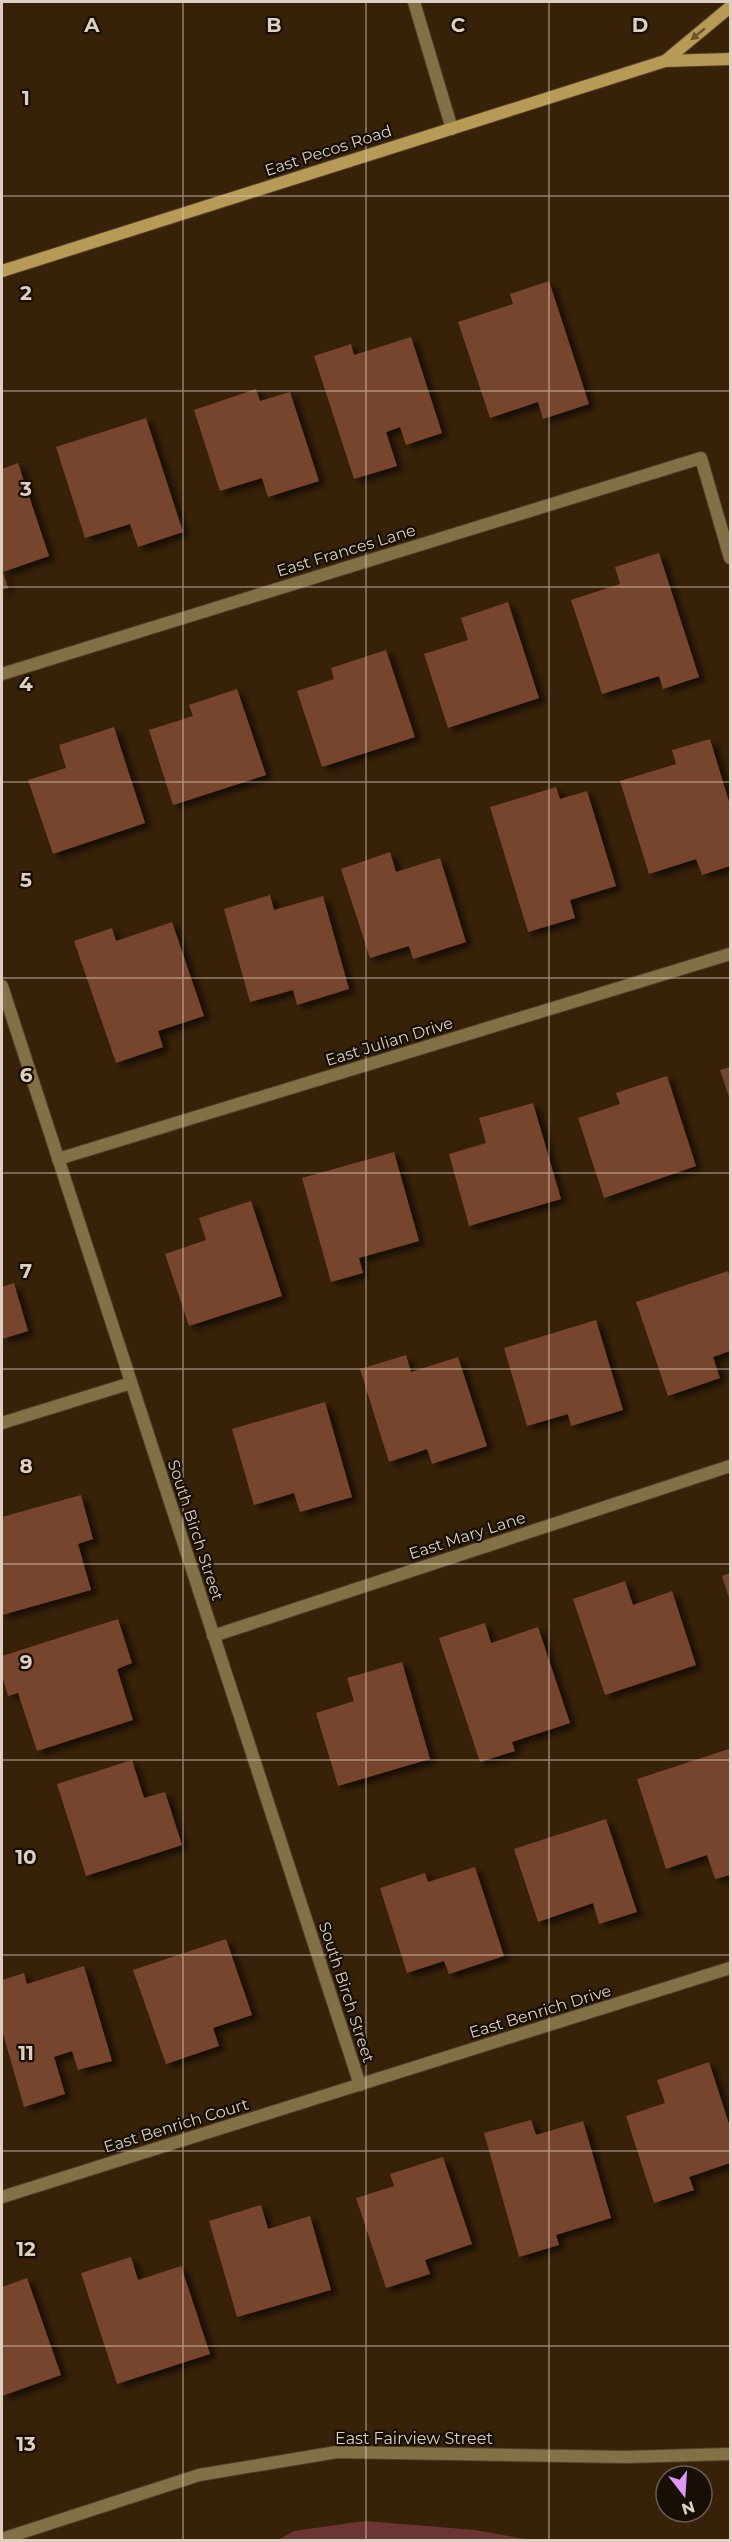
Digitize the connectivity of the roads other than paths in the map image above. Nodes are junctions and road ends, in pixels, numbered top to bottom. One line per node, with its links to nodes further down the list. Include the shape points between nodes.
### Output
1 (414, 2): 5 (street)
2 (730, 7): 4 (main road, East Pecos Road, one-way to 4)
3 (730, 59): 4 (main road, East Pecos Road)
4 (665, 61): 5 (main road, East Pecos Road)
5 (452, 129): 6 (main road, East Pecos Road)
6 (2, 271)
7 (730, 558): 8 (street, East Frances Lane, via 701,458)
8 (2, 674)
9 (730, 954): 11 (street, East Julian Drive)
10 (2, 986): 11 (street, South Birch Street)
11 (58, 1159): 12 (street, South Birch Street)
12 (130, 1383): 13 (street); 15 (street, South Birch Street)
13 (2, 1422)
14 (730, 1466): 15 (street, East Mary Lane)
15 (213, 1636): 17 (street, South Birch Street)
16 (730, 1968): 17 (street, East Benrich Drive)
17 (360, 2085): 18 (street, East Benrich Court)
18 (2, 2197)
19 (730, 2454): 20 (street, East Fairview Street, via 626,2457 337,2452 199,2475)
20 (2, 2539)

